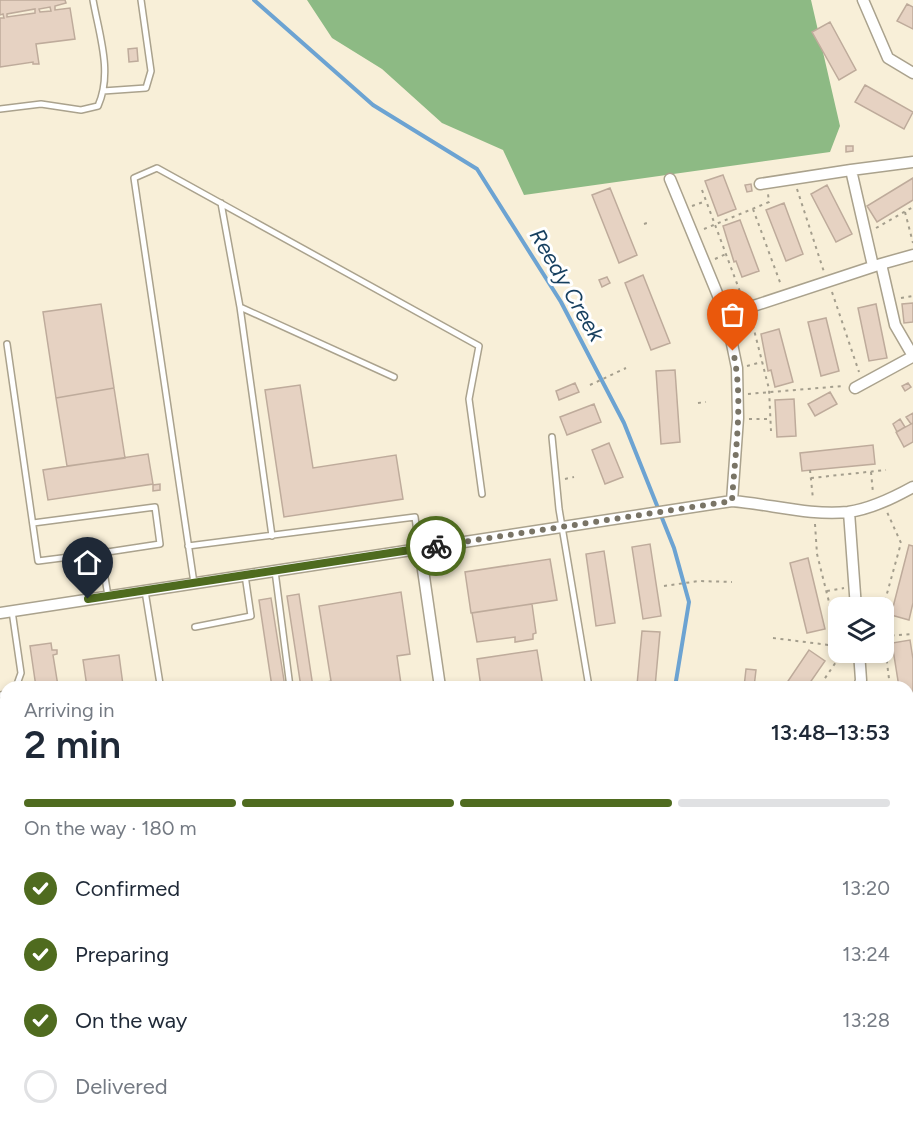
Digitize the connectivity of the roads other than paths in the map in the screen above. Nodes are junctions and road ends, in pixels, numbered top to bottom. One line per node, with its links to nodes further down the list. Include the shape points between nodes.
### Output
1 (93, 0): 5 (lane, via 105,72)
2 (141, 0): 5 (lane, via 151,71 146,88)
3 (863, 0): 4 (street, via 888,58)
4 (913, 73)
5 (103, 91): 6 (lane, via 98,106 81,110 41,104)
6 (0, 109)
7 (913, 162): 8 (street)
8 (851, 170): 10 (street); 13 (street)
9 (670, 179): 15 (street)
10 (764, 188)
11 (221, 203): 14 (lane); 22 (lane, via 479,346 469,399); 28 (lane, via 157,168 134,178)
12 (913, 255): 13 (street)
13 (877, 265): 15 (street); 17 (street, via 896,326)
14 (240, 307): 18 (lane); 27 (lane)
15 (726, 315): 23 (street, via 737,368)
16 (7, 344): 25 (lane)
17 (913, 356): 19 (street)
18 (394, 377)
19 (855, 388)
20 (552, 437): 26 (lane)
21 (913, 487): 24 (street, via 889,500)
22 (482, 494)
23 (732, 501): 24 (street); 26 (street)
24 (849, 512): 36 (street)
25 (33, 523): 30 (lane, via 38,561); 30 (lane, via 155,507 160,544)
26 (562, 526): 29 (street); 45 (lane)
27 (272, 536): 28 (lane); 29 (lane, via 415,518)
28 (188, 546): 33 (lane)
29 (420, 549): 31 (street); 44 (street)
30 (101, 553): 35 (lane)
31 (275, 571): 32 (street); 43 (lane)
32 (245, 575): 33 (street); 39 (lane, via 252,616)
33 (194, 583): 34 (street)
34 (145, 591): 35 (street); 42 (lane)
35 (108, 596): 37 (street)
36 (855, 597)
37 (12, 611): 38 (street); 41 (lane, via 21,673)
38 (0, 613)
39 (195, 627)
40 (860, 663): 46 (street)
41 (18, 681)
42 (160, 681)
43 (289, 681)
44 (439, 681)
45 (588, 681)
46 (861, 681)

